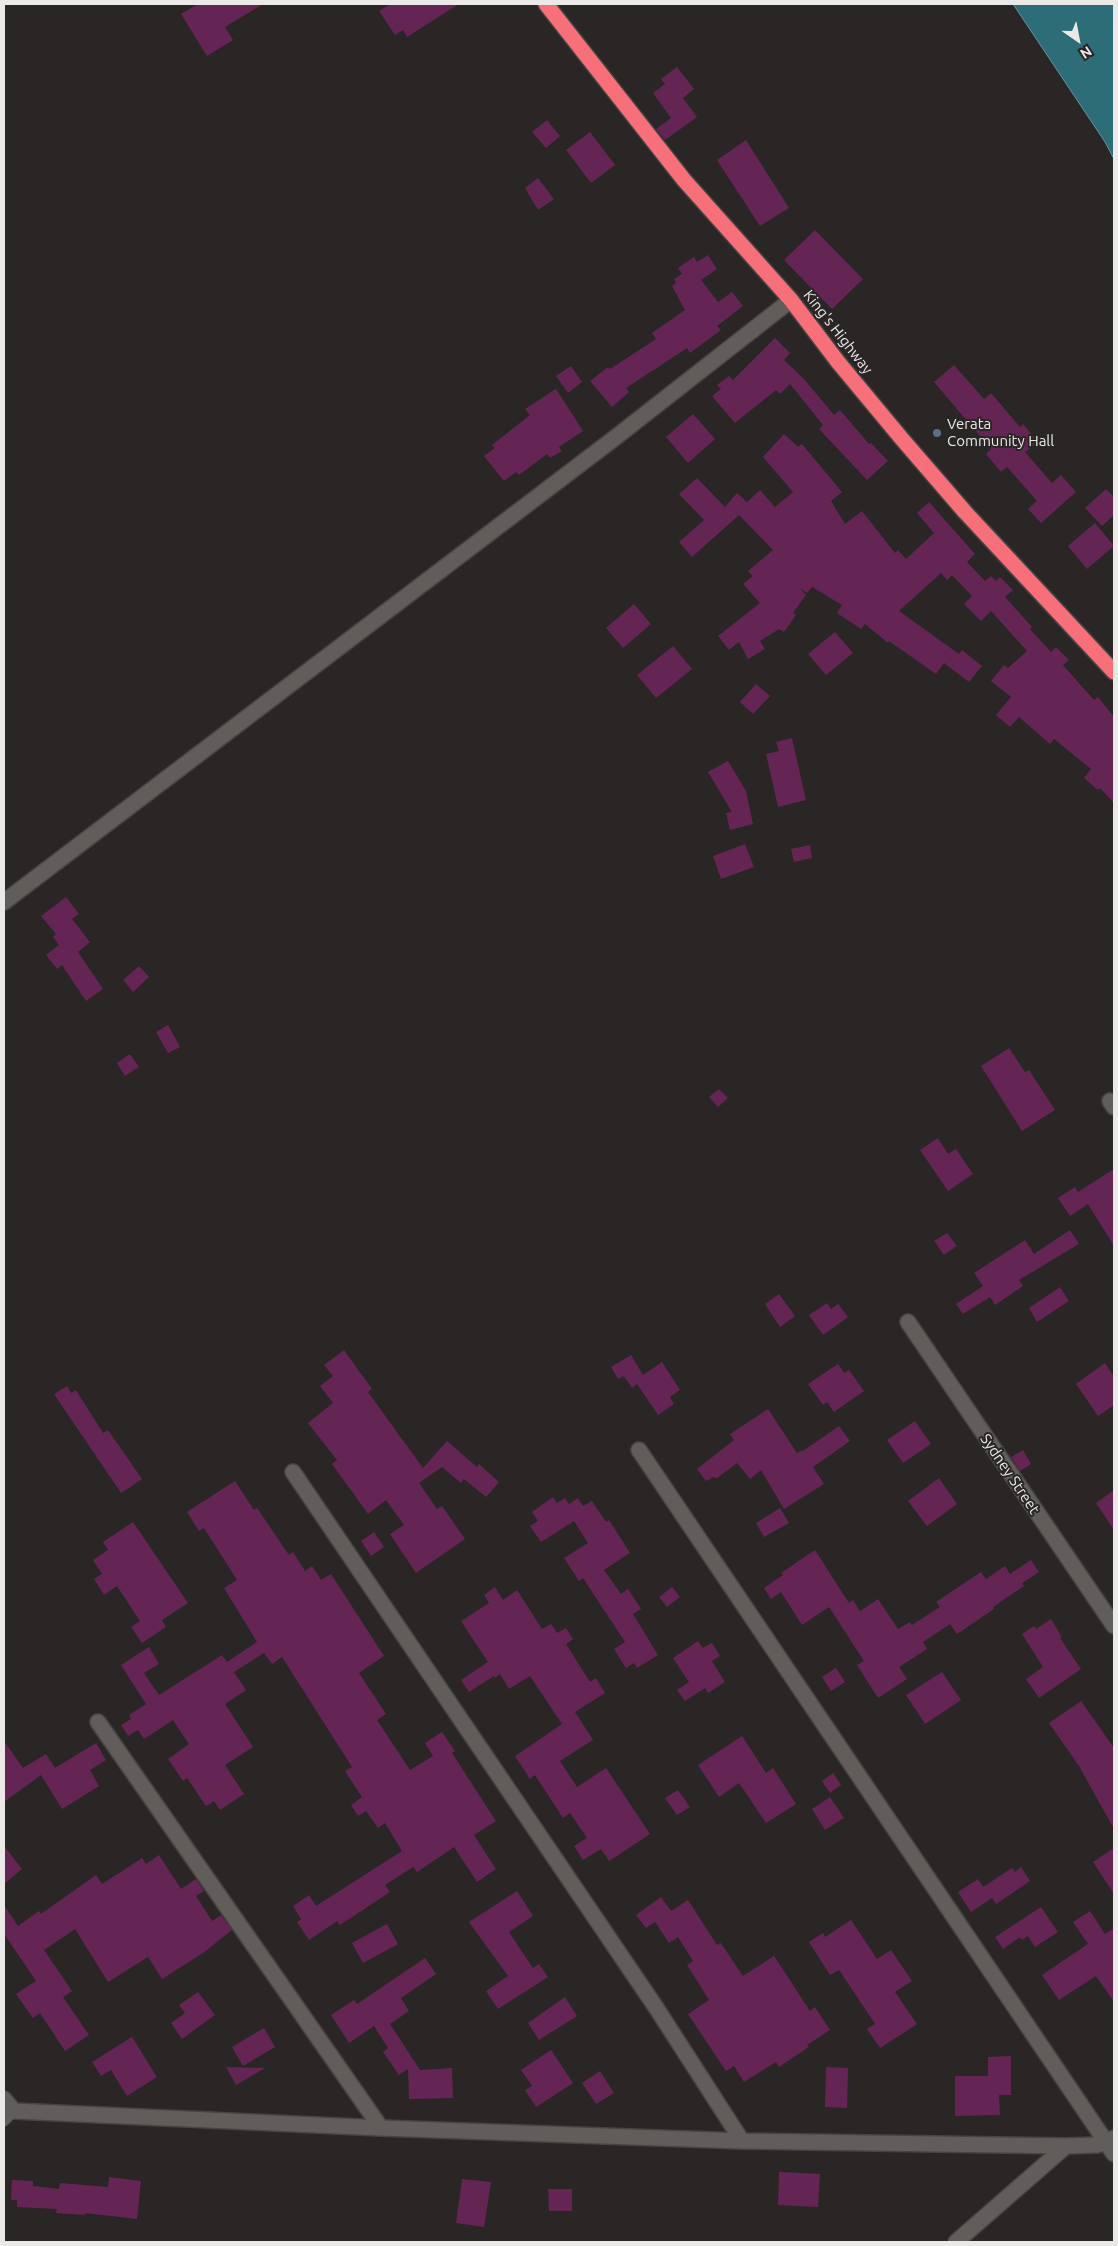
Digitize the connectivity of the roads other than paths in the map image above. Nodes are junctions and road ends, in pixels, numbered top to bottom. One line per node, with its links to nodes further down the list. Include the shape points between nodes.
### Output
1 (546, 4): 2 (highway, King's Highway, via 684,180)
2 (791, 300): 3 (highway, King's Highway, via 844,369 965,512); 4 (street)
3 (1114, 672)
4 (4, 902)
5 (908, 1322): 8 (street, Sydney Street)
6 (639, 1450): 13 (street)
7 (293, 1472): 14 (street, via 657,2009)
8 (1114, 1626)
9 (98, 1722): 12 (street)
10 (4, 2099): 11 (street)
11 (9, 2116): 12 (street)
12 (381, 2128): 14 (street)
13 (1110, 2139): 15 (street, via 1087,2147); 16 (street)
14 (742, 2141): 15 (street)
15 (1066, 2146): 17 (street)
16 (1114, 2154)
17 (956, 2242)

